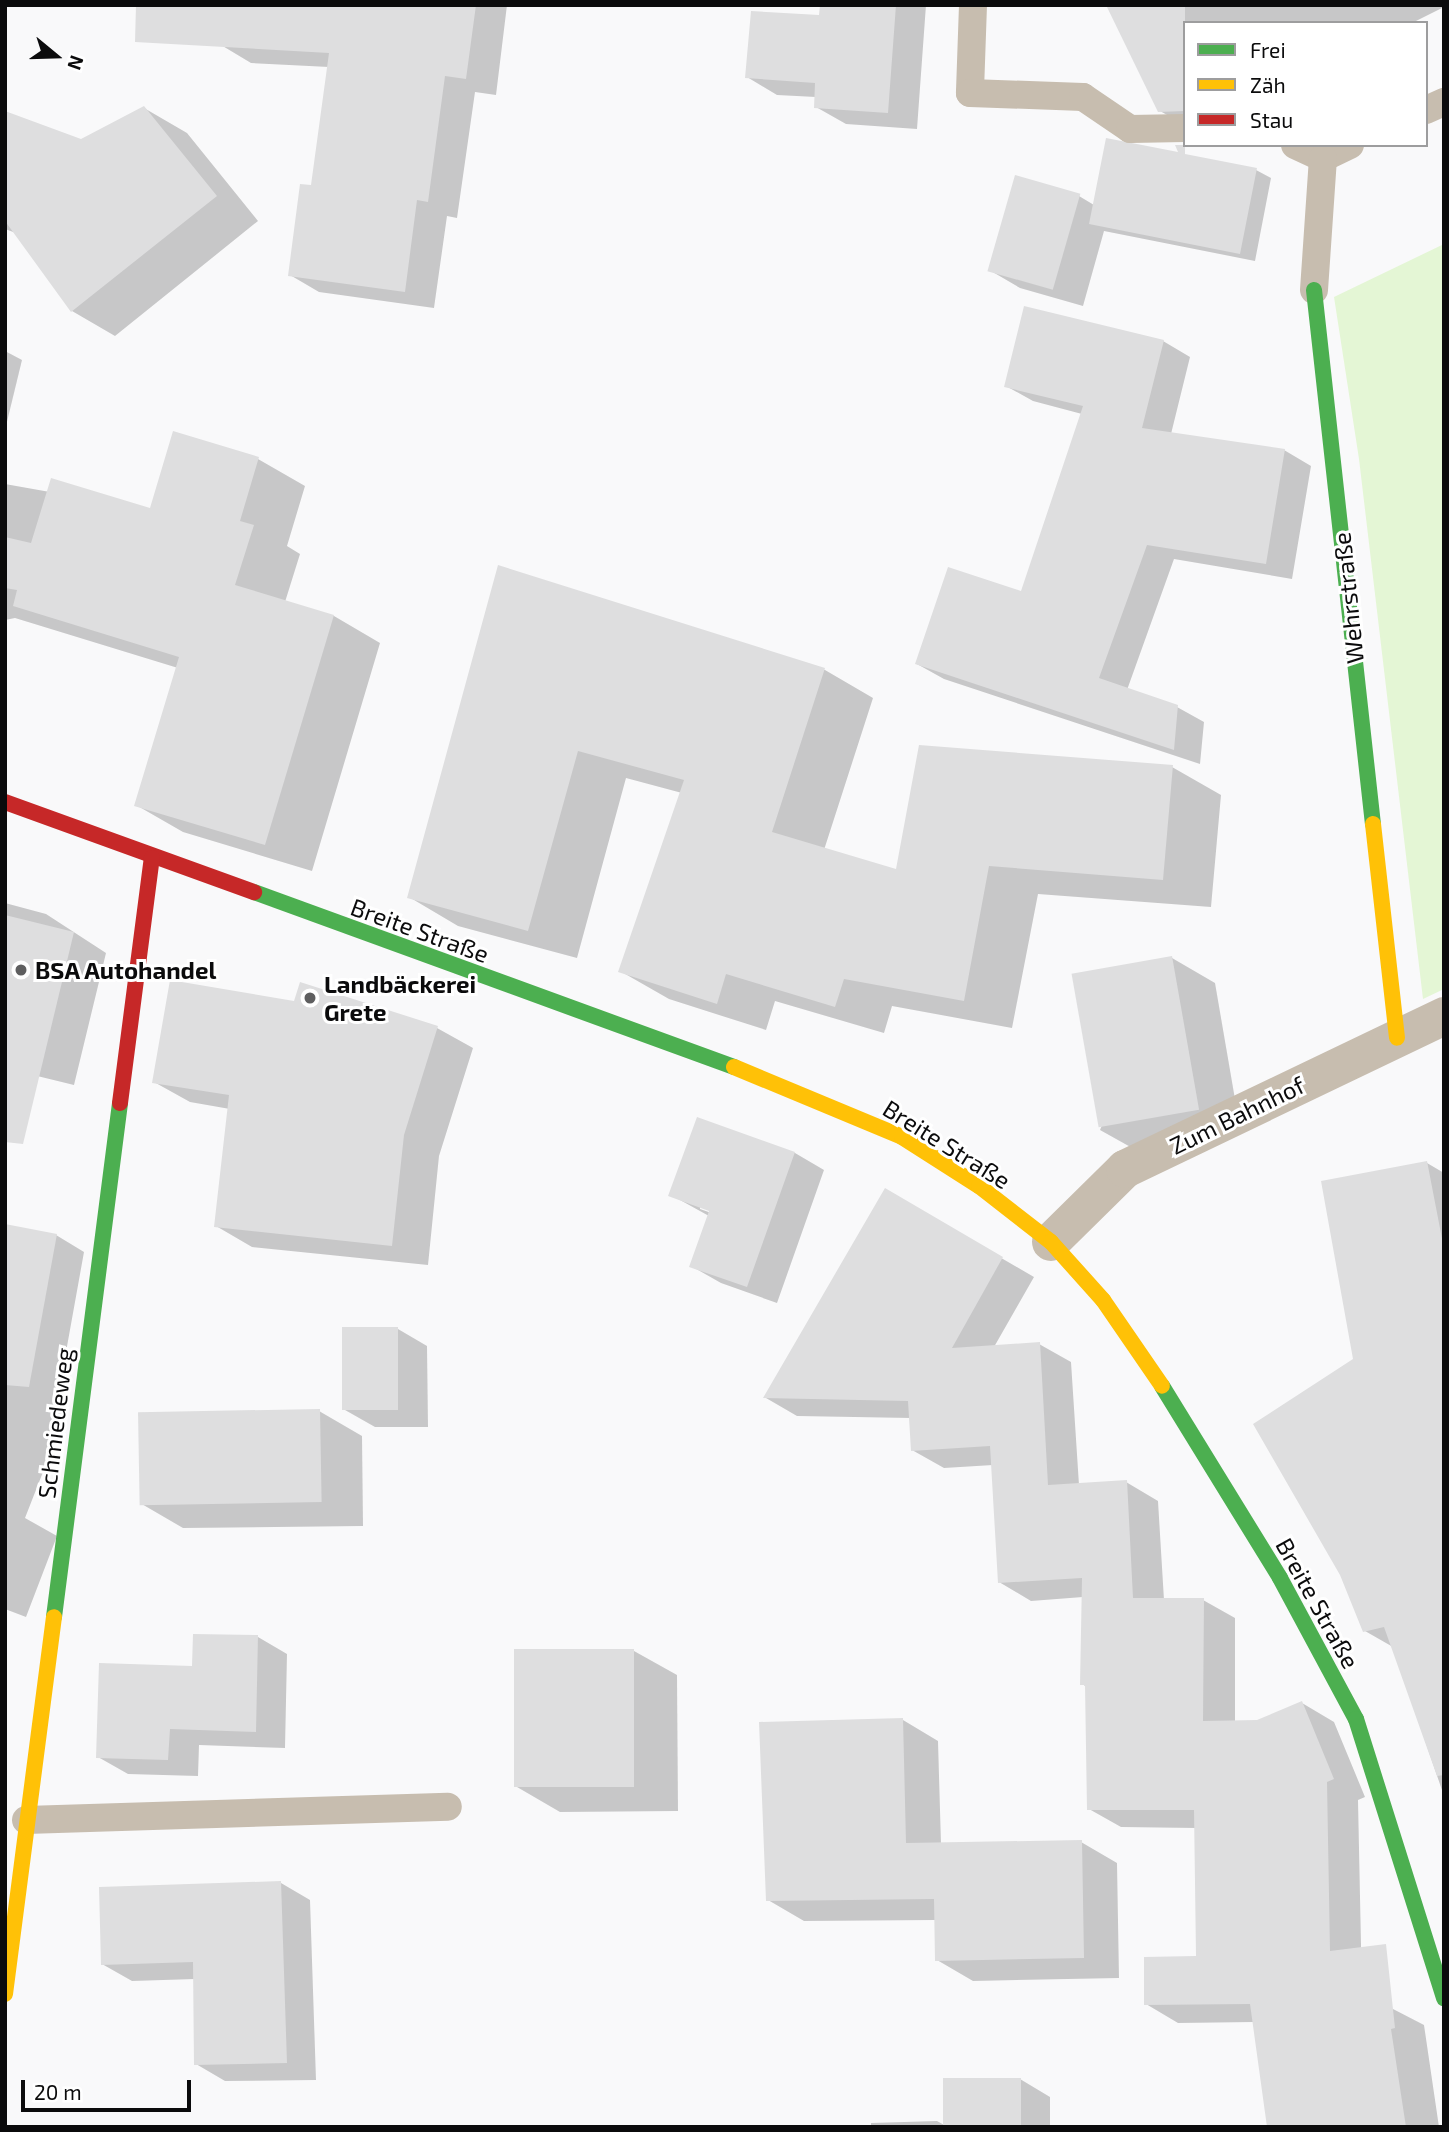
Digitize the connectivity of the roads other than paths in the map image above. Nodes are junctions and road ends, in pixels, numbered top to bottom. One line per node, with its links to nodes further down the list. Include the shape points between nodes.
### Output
1 (973, 5): 4 (lane, via 970,93 1083,97 1130,129)
2 (1444, 102): 3 (lane)
3 (1428, 109)
4 (1183, 128)
5 (1299, 147): 7 (lane)
6 (1346, 147): 7 (lane)
7 (1323, 158): 8 (lane, Wehrstraße)
8 (1314, 290): 12 (main road, Wehrstraße)
9 (5, 802): 10 (main road, Breite Straße)
10 (152, 858): 13 (main road, Breite Straße, via 800,1091 902,1137 979,1186); 15 (main road, Schmiedeweg)
11 (1444, 1016): 12 (street, Zum Bahnhof)
12 (1397, 1038): 13 (street, Zum Bahnhof, via 1125,1169)
13 (1051, 1242): 17 (main road, Breite Straße, via 1103,1300 1156,1376 1280,1578 1356,1719)
14 (448, 1807): 15 (lane)
15 (26, 1820): 16 (main road, Schmiedeweg)
16 (5, 1994)
17 (1444, 1998)

